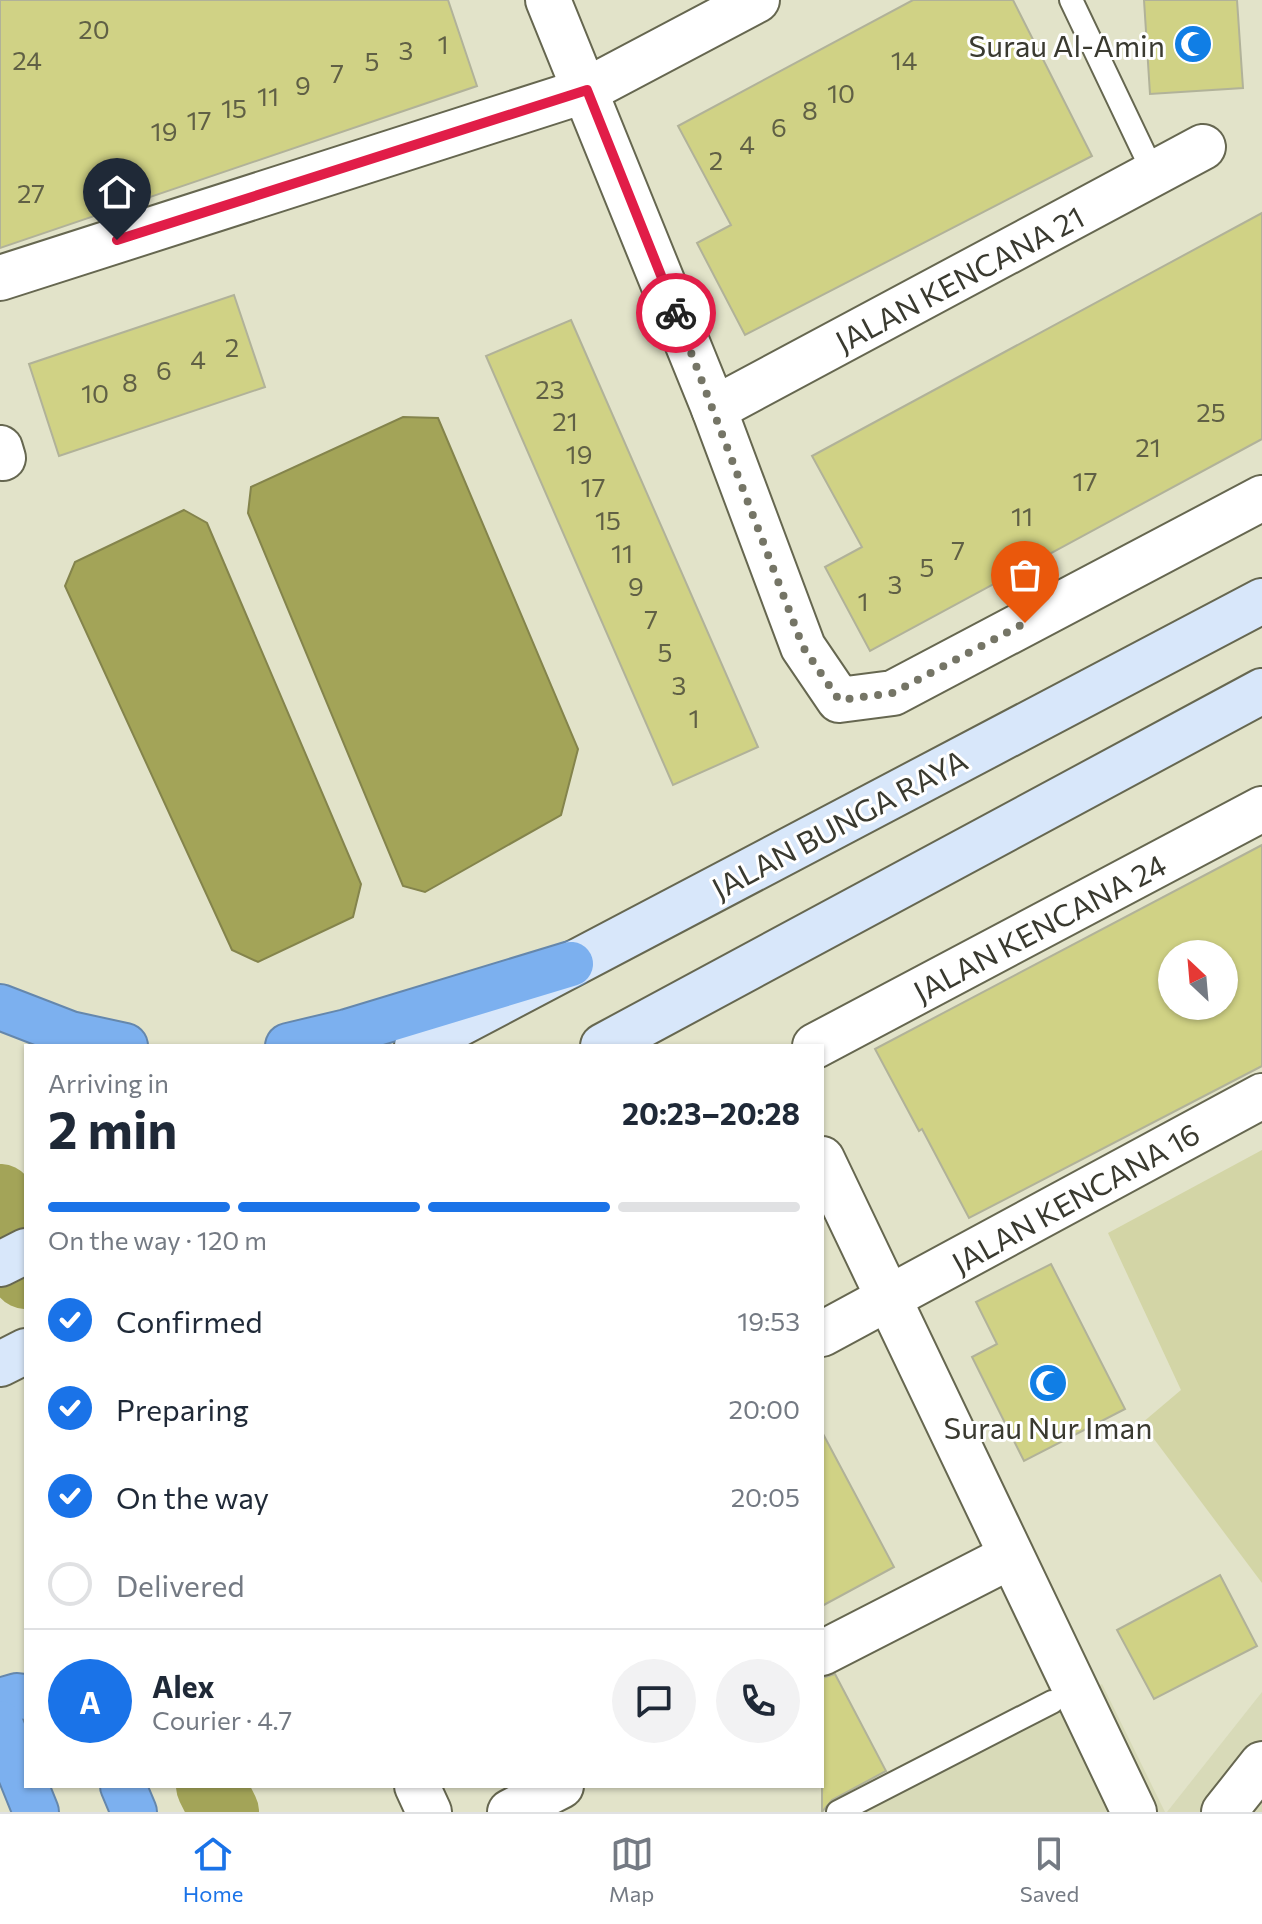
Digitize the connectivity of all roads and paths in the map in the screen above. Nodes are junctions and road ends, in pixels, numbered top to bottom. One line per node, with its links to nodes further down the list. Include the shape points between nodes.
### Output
1 (548, 0): 4 (street)
2 (757, 0): 4 (street)
3 (1071, 0): 6 (lane)
4 (587, 90): 7 (street); 8 (street)
5 (1203, 147): 6 (street, JALAN KENCANA 21)
6 (1154, 174): 8 (street, JALAN KENCANA 21)
7 (0, 278)
8 (714, 409): 9 (street, via 803,647 839,700 893,693)
9 (1262, 498)
10 (1262, 601): 13 (street, JALAN BUNGA RAYA)
11 (1262, 691): 18 (street)
12 (1262, 809): 19 (street, JALAN KENCANA 24)
13 (571, 964): 16 (highway); 17 (street, JALAN BUNGA RAYA)
14 (0, 1007): 15 (highway, via 70,1034)
15 (116, 1044)
16 (296, 1044)
17 (421, 1044)
18 (607, 1044)
19 (819, 1044)
20 (1262, 1096): 24 (street, JALAN KENCANA 16)
21 (824, 1163): 24 (street)
22 (24, 1252): 23 (street)
23 (0, 1264)
24 (889, 1299): 25 (street, JALAN KENCANA 16); 28 (street)
25 (824, 1333)
26 (24, 1352): 27 (street)
27 (0, 1364)
28 (1011, 1556): 29 (street); 45 (street)
29 (824, 1652)
30 (24, 1697): 31 (highway)
31 (0, 1701)
32 (1052, 1702): 44 (lane)
33 (0, 1723): 35 (highway)
34 (1262, 1764): 46 (street)
35 (24, 1782)
36 (26, 1788): 40 (highway)
37 (124, 1788): 41 (highway)
38 (418, 1788): 42 (street)
39 (557, 1788): 43 (street)
40 (36, 1812)
41 (134, 1812)
42 (429, 1812)
43 (510, 1812)
44 (838, 1812)
45 (1134, 1812)
46 (1224, 1812)

